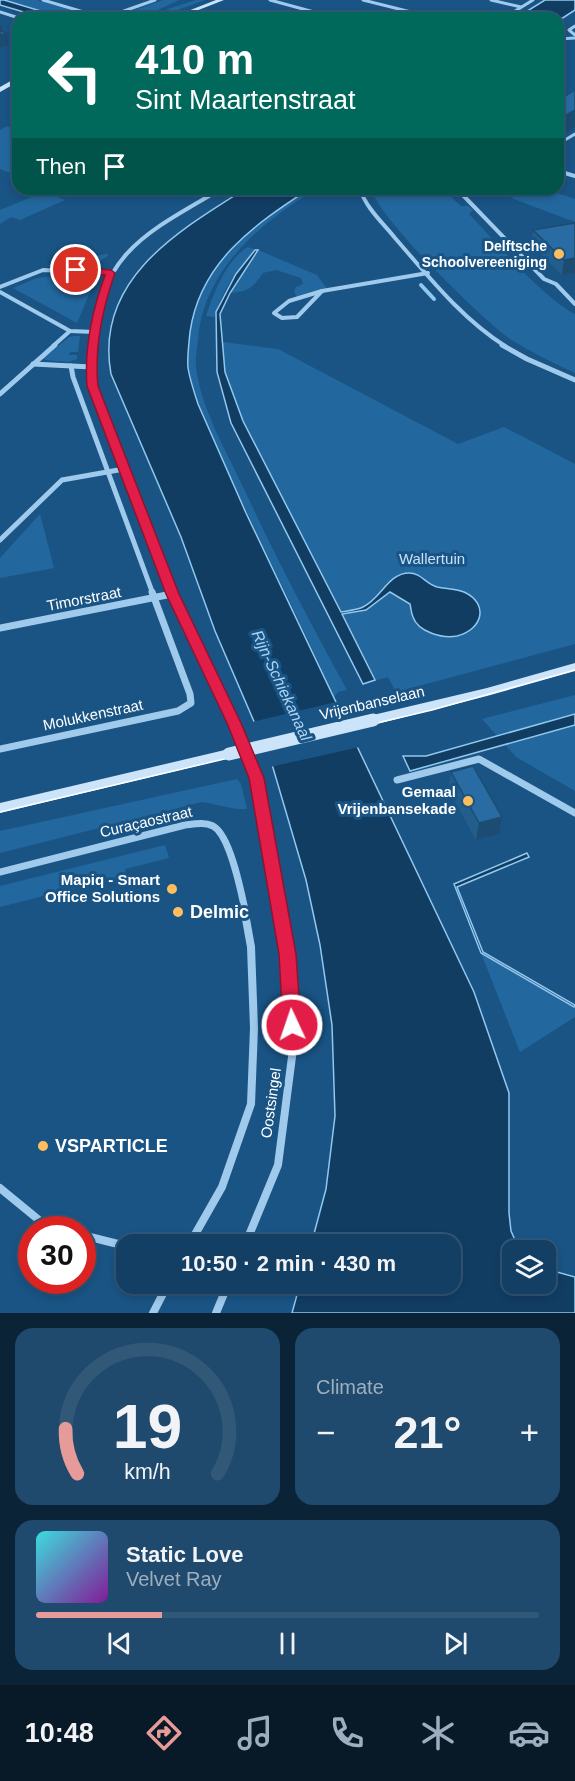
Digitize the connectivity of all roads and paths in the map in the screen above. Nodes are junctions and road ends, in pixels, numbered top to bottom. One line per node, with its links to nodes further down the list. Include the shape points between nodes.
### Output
1 (46, 0): 9 (street)
2 (155, 0): 10 (street)
3 (221, 0): 11 (main road)
4 (270, 0): 12 (street)
5 (363, 0): 13 (street)
6 (491, 0): 8 (street)
7 (533, 0): 8 (street)
8 (521, 7): 14 (street)
9 (85, 12)
10 (121, 12)
11 (187, 12)
12 (314, 12)
13 (411, 12)
14 (513, 12)
15 (575, 26): 16 (street, via 569,30)
16 (575, 37)
17 (12, 82): 18 (main road)
18 (9, 84): 19 (street); 20 (main road)
19 (12, 85)
20 (0, 90)
21 (212, 195): 24 (street, Oostsingel, via 154,230)
22 (362, 195): 25 (street)
23 (463, 195): 28 (street, via 544,279 556,284)
24 (111, 273): 26 (street, via 43,270); 30 (street, Oostsingel)
25 (428, 273): 27 (street); 34 (street, via 474,323 500,343)
26 (0, 289): 29 (street)
27 (322, 291): 27 (street, via 294,299 274,313 295,317 313,305)
28 (575, 304)
29 (70, 331): 30 (street); 31 (street)
30 (94, 332): 33 (street, Oostsingel)
31 (33, 364): 32 (street); 35 (street)
32 (71, 366): 33 (street); 37 (street)
33 (91, 367): 36 (street, Oostsingel, via 93,386)
34 (575, 380)
35 (0, 394)
36 (124, 469): 37 (street); 39 (street, Oostsingel)
37 (107, 472): 38 (street, via 62,480); 40 (street)
38 (0, 540)
39 (172, 594): 40 (street, Timorstraat); 52 (street, Oostsingel, via 256,778 288,954 293,1049 278,1165)
40 (153, 598): 41 (street, Timorstraat); 43 (street, Molukkenstraat, via 191,703 178,711)
41 (0, 628)
42 (575, 667): 45 (main road, Vrijenbanselaan, bridge, via 373,720)
43 (0, 749)
44 (397, 780): 46 (street, via 479,759)
45 (0, 808)
46 (575, 813)
47 (0, 872): 48 (street, Curaçaostraat, via 202,823 215,827 227,843)
48 (244, 906): 51 (street, Oostsingel, via 254,1028 251,1104 222,1187)
49 (0, 1188): 50 (street)
50 (33, 1216)
51 (195, 1234)
52 (249, 1234)
53 (96, 1238): 54 (street)
54 (116, 1244)
55 (163, 1294): 57 (street)
56 (224, 1294): 58 (street)
57 (153, 1313)
58 (216, 1313)

